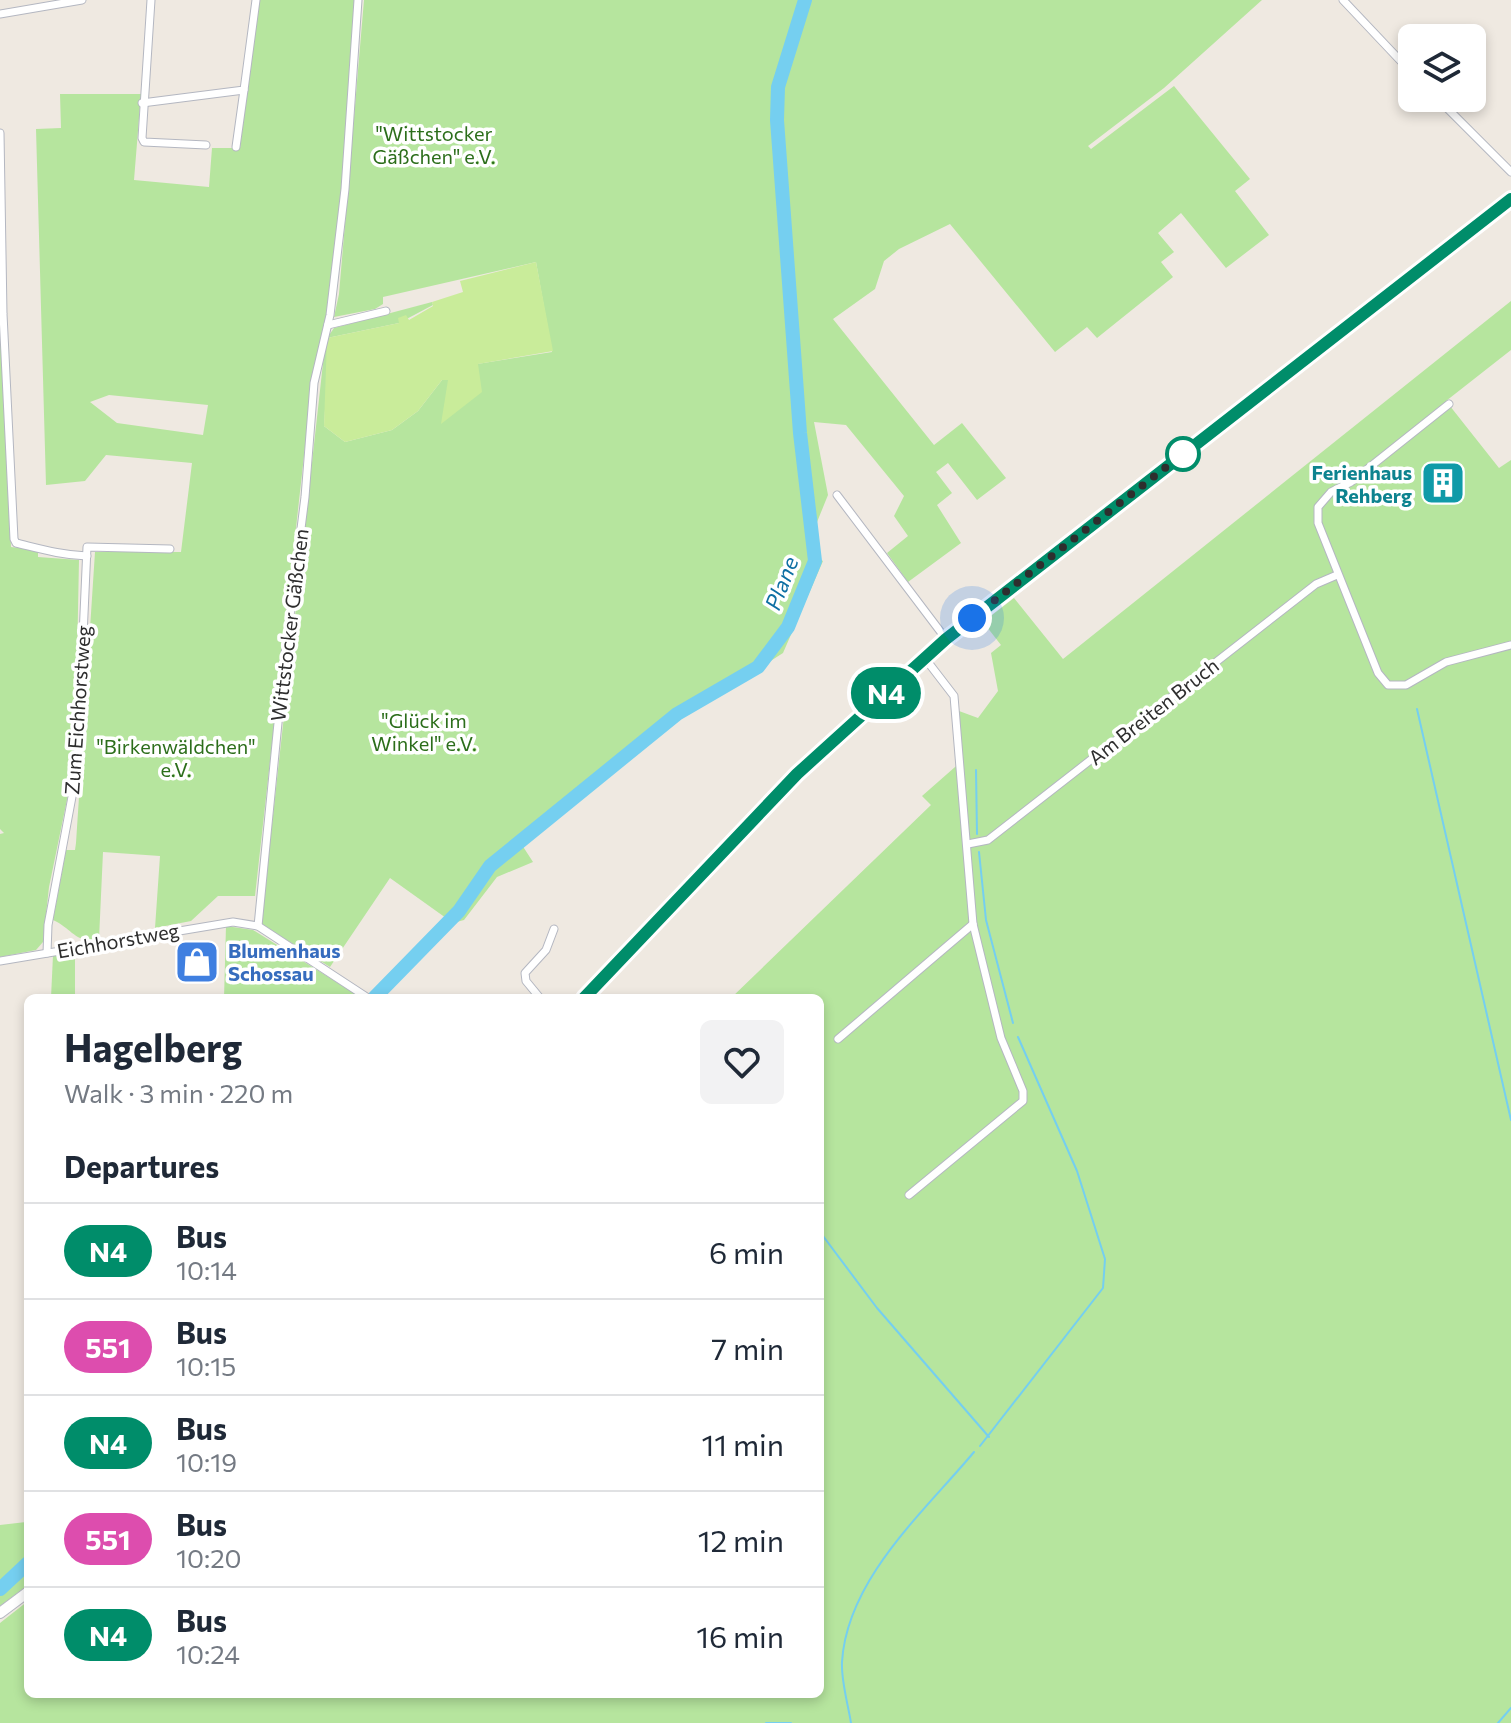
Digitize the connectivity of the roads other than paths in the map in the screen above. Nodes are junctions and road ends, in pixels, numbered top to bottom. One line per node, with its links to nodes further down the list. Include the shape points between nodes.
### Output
1 (82, 0): 6 (street)
2 (151, 0): 9 (street)
3 (256, 0): 8 (street)
4 (358, 0): 17 (street, Wittstocker Gäßchen, via 345,189)
5 (1343, 0): 7 (street)
6 (0, 14)
7 (1398, 58)
8 (244, 90): 9 (street); 13 (street)
9 (142, 103): 12 (street, via 144,142)
10 (1451, 112): 14 (street)
11 (0, 133): 21 (street, via 14,539 49,554)
12 (206, 145)
13 (236, 147)
14 (1511, 172)
15 (1511, 199): 23 (street)
16 (386, 311): 17 (street)
17 (328, 325): 28 (street, Wittstocker Gäßchen, via 314,383)
18 (1449, 404): 22 (street, via 1320,503 1318,523)
19 (837, 495): 23 (street)
20 (170, 549): 21 (street, via 87,547)
21 (87, 556): 30 (street, Zum Eichhorstweg, via 77,770)
22 (1337, 575): 24 (street, via 1378,673 1388,685 1406,685 1446,662); 26 (street, Am Breiten Bruch, via 1316,584 988,840)
23 (946, 639): 25 (street)
24 (1511, 645)
25 (924, 657): 26 (street, via 954,696); 34 (street, via 796,775)
26 (968, 844): 27 (street)
27 (973, 924): 35 (street); 36 (street, via 995,1018 1023,1101)
28 (258, 926): 30 (street, Eichhorstweg, via 216,923); 32 (street, Eichhorstweg)
29 (554, 929): 33 (street, via 546,950 525,973)
30 (47, 953): 31 (street, Eichhorstweg)
31 (0, 961)
32 (363, 994)
33 (537, 994)
34 (588, 994)
35 (838, 1039)
36 (909, 1195)
37 (24, 1595): 38 (street)
38 (0, 1613)

